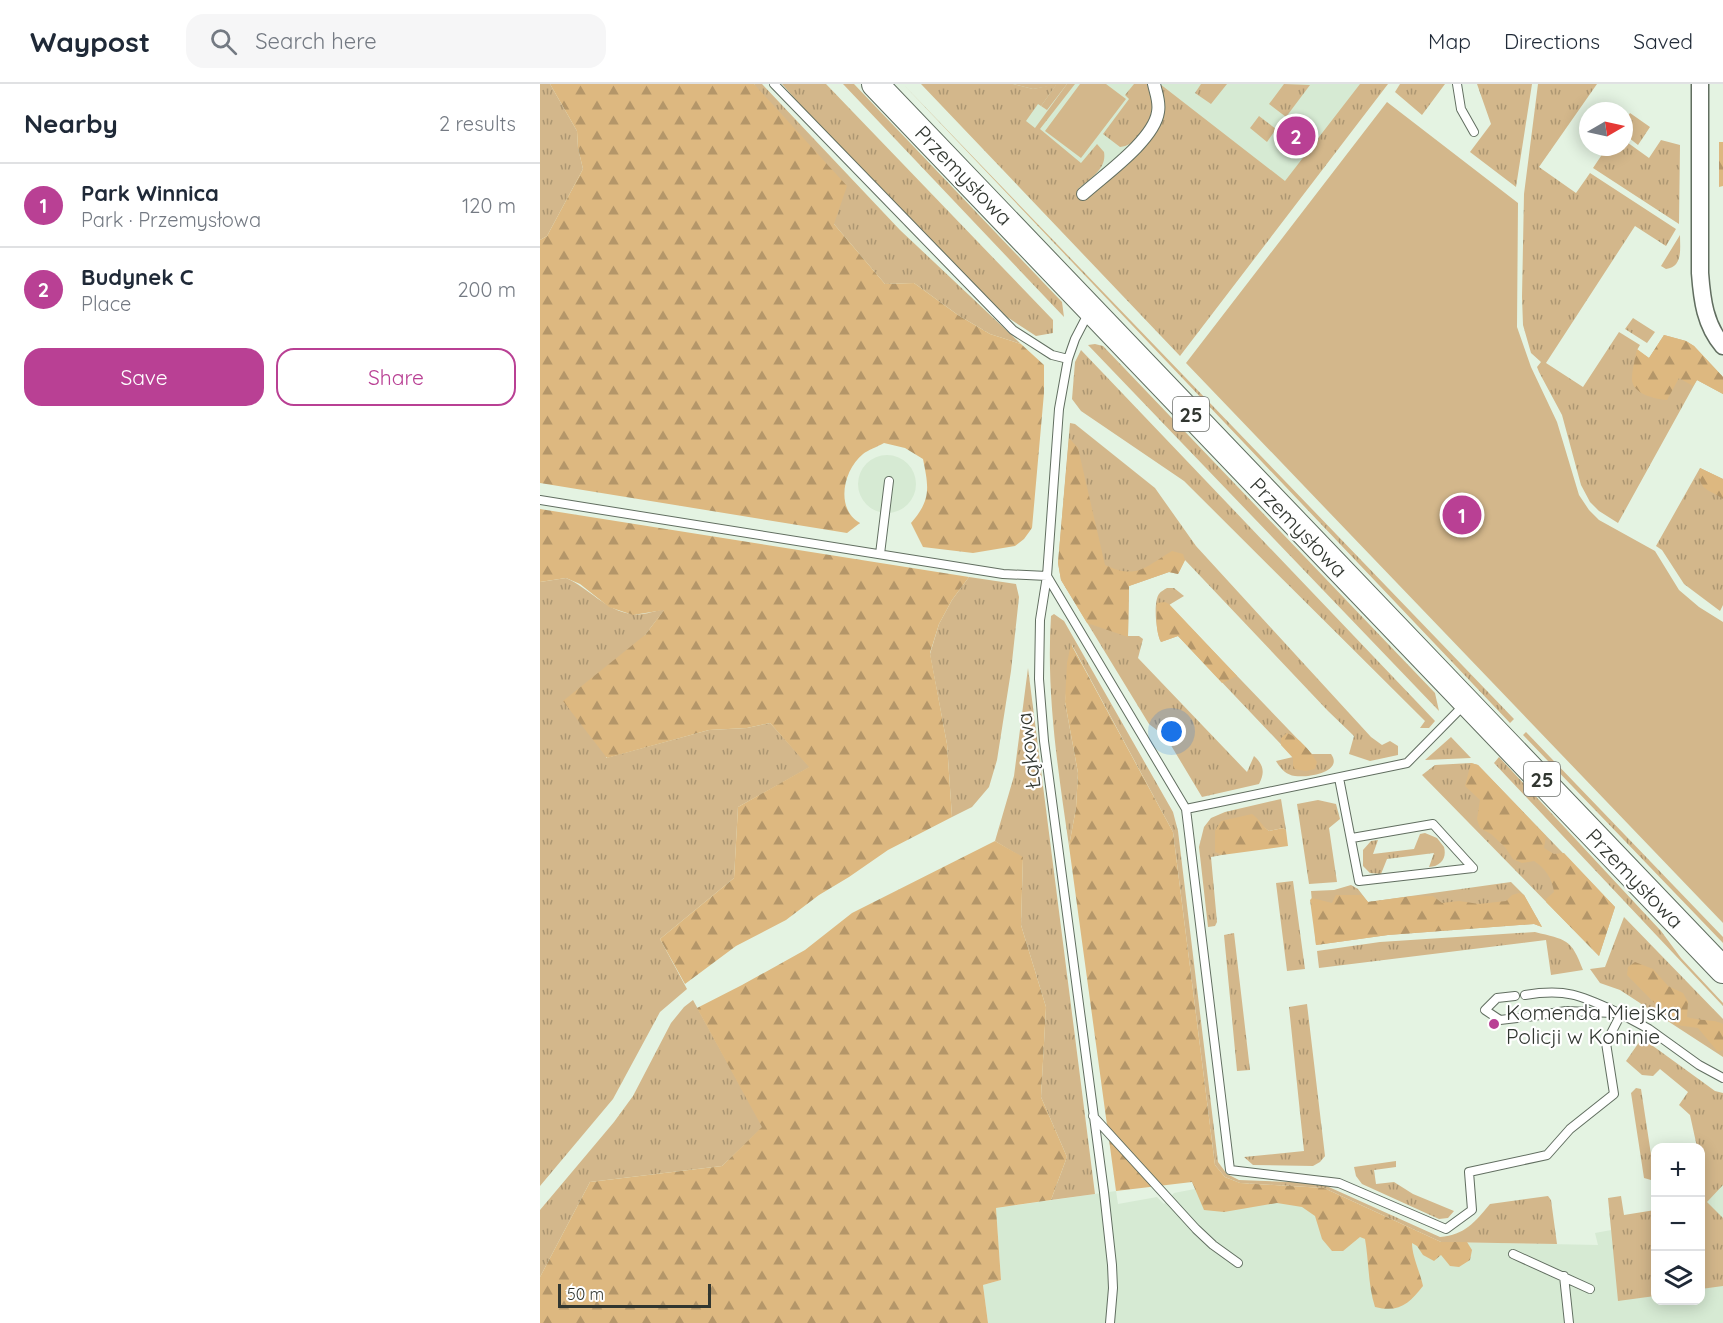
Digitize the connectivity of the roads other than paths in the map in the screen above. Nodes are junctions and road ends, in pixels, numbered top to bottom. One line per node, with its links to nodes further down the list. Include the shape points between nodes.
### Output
1 (774, 84): 10 (lane, via 1013,330 1052,355)
2 (875, 84): 8 (main road, Przemysłowa / 25)
3 (1154, 84): 7 (street, via 1158,111 1148,135)
4 (1457, 84): 6 (lane, via 1461,109)
5 (1700, 84): 9 (street, via 1700,273 1712,333)
6 (1474, 132)
7 (1083, 194)
8 (1091, 309): 10 (lane, Łąkowa); 15 (main road, Przemysłowa / 25)
9 (1723, 346)
10 (1068, 358): 14 (lane, Łąkowa, via 1059,409)
11 (889, 481): 13 (lane)
12 (540, 500): 13 (lane)
13 (880, 554): 14 (lane, via 1003,574)
14 (1047, 576): 17 (lane); 26 (lane, Łąkowa, via 1040,620 1044,741)
15 (1467, 702): 16 (lane, via 1407,763); 19 (main road, Przemysłowa / 25)
16 (1339, 778): 17 (lane); 18 (lane)
17 (1186, 809): 22 (lane, via 1230,1170 1339,1184 1446,1229 1472,1210 1468,1172 1547,1155 1570,1129 1614,1094 1606,1043)
18 (1352, 838): 18 (lane, via 1433,824 1473,868 1359,881)
19 (1723, 970)
20 (1525, 995): 22 (lane, via 1551,991 1583,996)
21 (1515, 996): 24 (lane, via 1497,998 1485,1010 1500,1020)
22 (1621, 1014): 23 (lane, via 1566,1011); 25 (lane)
23 (1527, 1017)
24 (1517, 1018)
25 (1723, 1078)
26 (1093, 1116): 28 (lane, via 1196,1229); 31 (lane, Łąkowa, via 1112,1265)
27 (1513, 1254): 29 (lane)
28 (1238, 1263)
29 (1564, 1276): 30 (lane); 32 (lane)
30 (1590, 1289)
31 (1110, 1323)
32 (1569, 1323)

